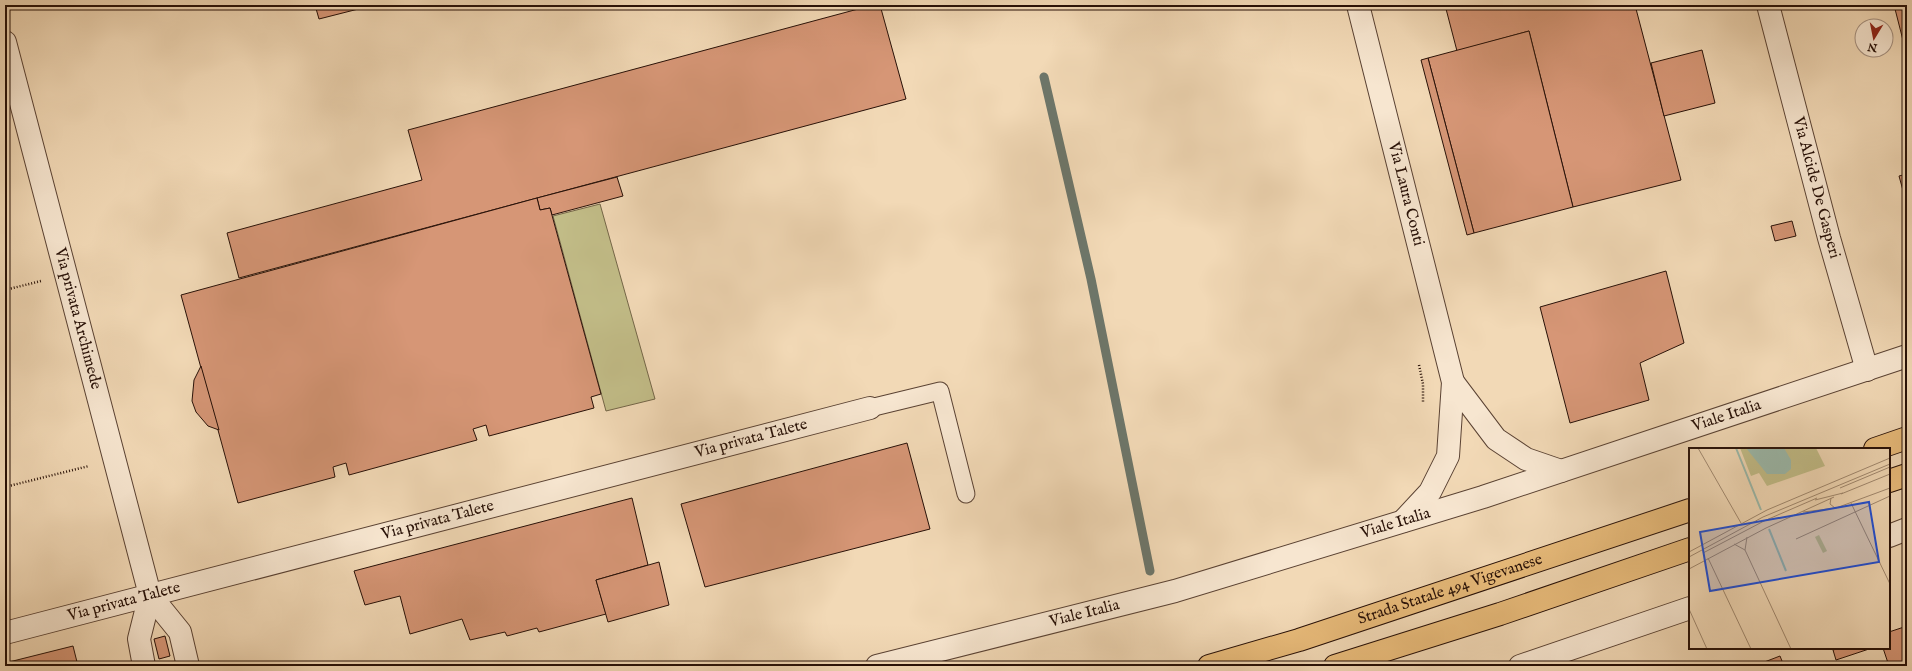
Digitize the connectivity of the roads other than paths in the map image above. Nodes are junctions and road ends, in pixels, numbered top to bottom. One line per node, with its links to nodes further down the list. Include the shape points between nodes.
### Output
1 (1358, 5): 6 (street, Via Laura Conti)
2 (1768, 5): 5 (street, Via Alcide De Gasperi)
3 (5, 42): 21 (street, Via privata Archimede)
4 (1907, 356): 5 (street, Viale Italia)
5 (1867, 370): 10 (street, Viale Italia)
6 (1452, 382): 10 (street, Via Laura Conti, via 1496,439 1526,459); 17 (street, Via Laura Conti, via 1448,456 1430,492)
7 (870, 408): 15 (lane, via 940,390); 21 (street, Via privata Talete)
8 (1907, 438): 9 (main road)
9 (1878, 448)
10 (1561, 471): 17 (street, Viale Italia)
11 (1907, 475): 12 (main road)
12 (1890, 481)
13 (1907, 484): 14 (street)
14 (1890, 487)
15 (966, 494)
16 (1689, 510): 27 (main road, Strada Statale 494 Vigevanese, via 1299,640)
17 (1402, 522): 26 (street, Viale Italia, via 1175,591)
18 (1907, 530): 19 (street)
19 (1890, 536)
20 (1689, 549): 28 (main road, via 1500,614)
21 (150, 595): 23 (street, Via privata Talete); 24 (street, via 139,639); 25 (street, via 180,632)
22 (1689, 608): 29 (street)
23 (5, 633)
24 (144, 666)
25 (188, 666)
26 (877, 666)
27 (1209, 666)
28 (1335, 666)
29 (1520, 666)

